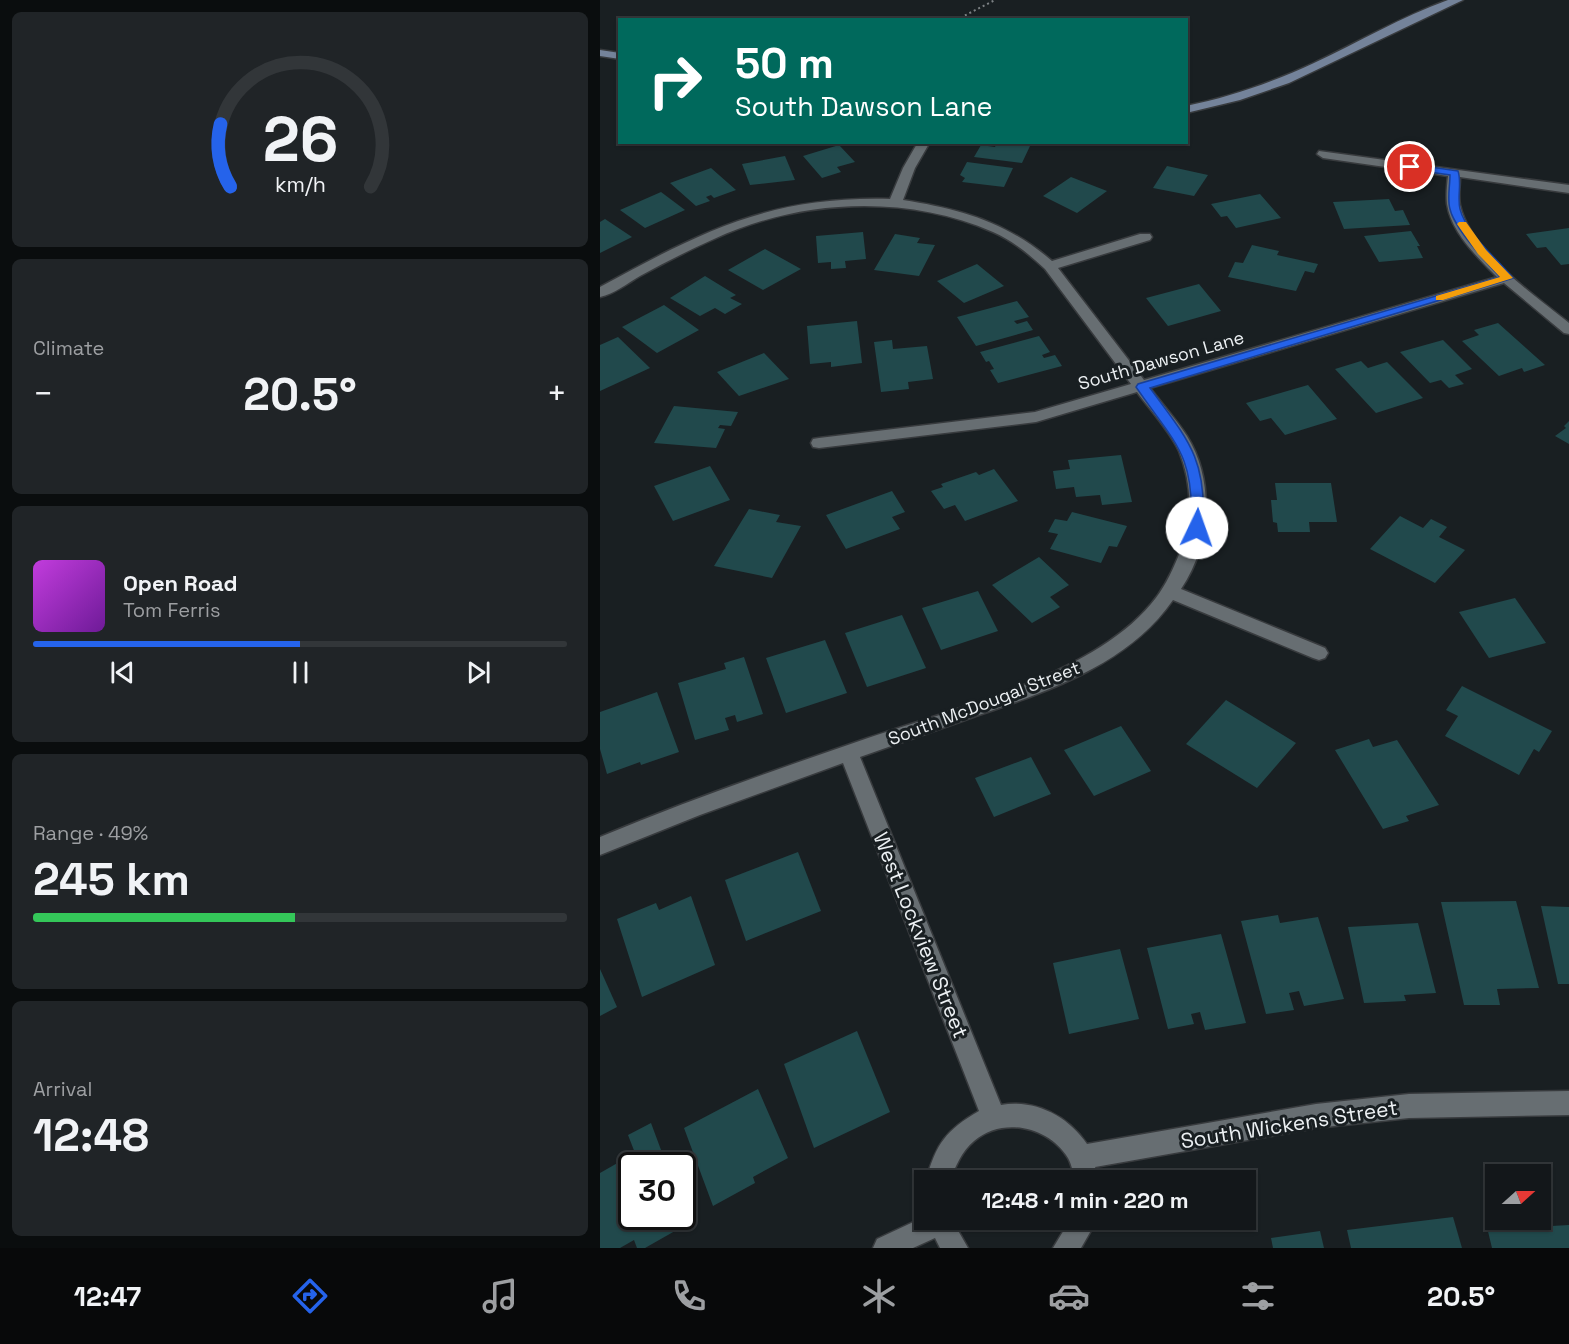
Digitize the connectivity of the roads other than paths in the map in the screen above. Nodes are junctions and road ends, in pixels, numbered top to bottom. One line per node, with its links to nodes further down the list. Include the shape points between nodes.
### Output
1 (1458, 0): 4 (street, via 1429,10 1263,90)
2 (600, 53): 3 (street)
3 (618, 56)
4 (1188, 109)
5 (923, 144): 9 (street)
6 (1323, 154): 7 (street)
7 (1454, 173): 8 (street); 12 (street, via 1459,219)
8 (1569, 189)
9 (895, 203): 11 (street, South McDougal Street, via 947,211 1000,230); 13 (street, South McDougal Street, via 817,205 750,220 698,241)
10 (1145, 237): 11 (street)
11 (1050, 266): 15 (street, South McDougal Street)
12 (1507, 278): 14 (street); 15 (street, South Dawson Lane)
13 (600, 293)
14 (1569, 330)
15 (1142, 387): 16 (street, South Dawson Lane, via 1036,417); 17 (street, South McDougal Street, via 1180,438 1195,472 1197,528)
16 (819, 443)
17 (1171, 591): 18 (street); 19 (street, South McDougal Street, via 1135,631 1081,668)
18 (1319, 653)
19 (849, 753): 20 (street, South McDougal Street, via 666,818); 22 (street, West Lockview Street)
20 (600, 846)
21 (1569, 1103): 23 (street, South Wickens Street, via 1409,1106 1327,1114)
22 (994, 1118): 23 (street, via 1015,1114 1045,1121 1070,1139); 24 (street, via 971,1129 953,1146)
23 (1082, 1157): 25 (street)
24 (940, 1170)
25 (1085, 1170)
26 (922, 1230): 29 (street)
27 (944, 1230): 30 (street)
28 (1078, 1230): 31 (street)
29 (886, 1248)
30 (956, 1248)
31 (1066, 1248)

